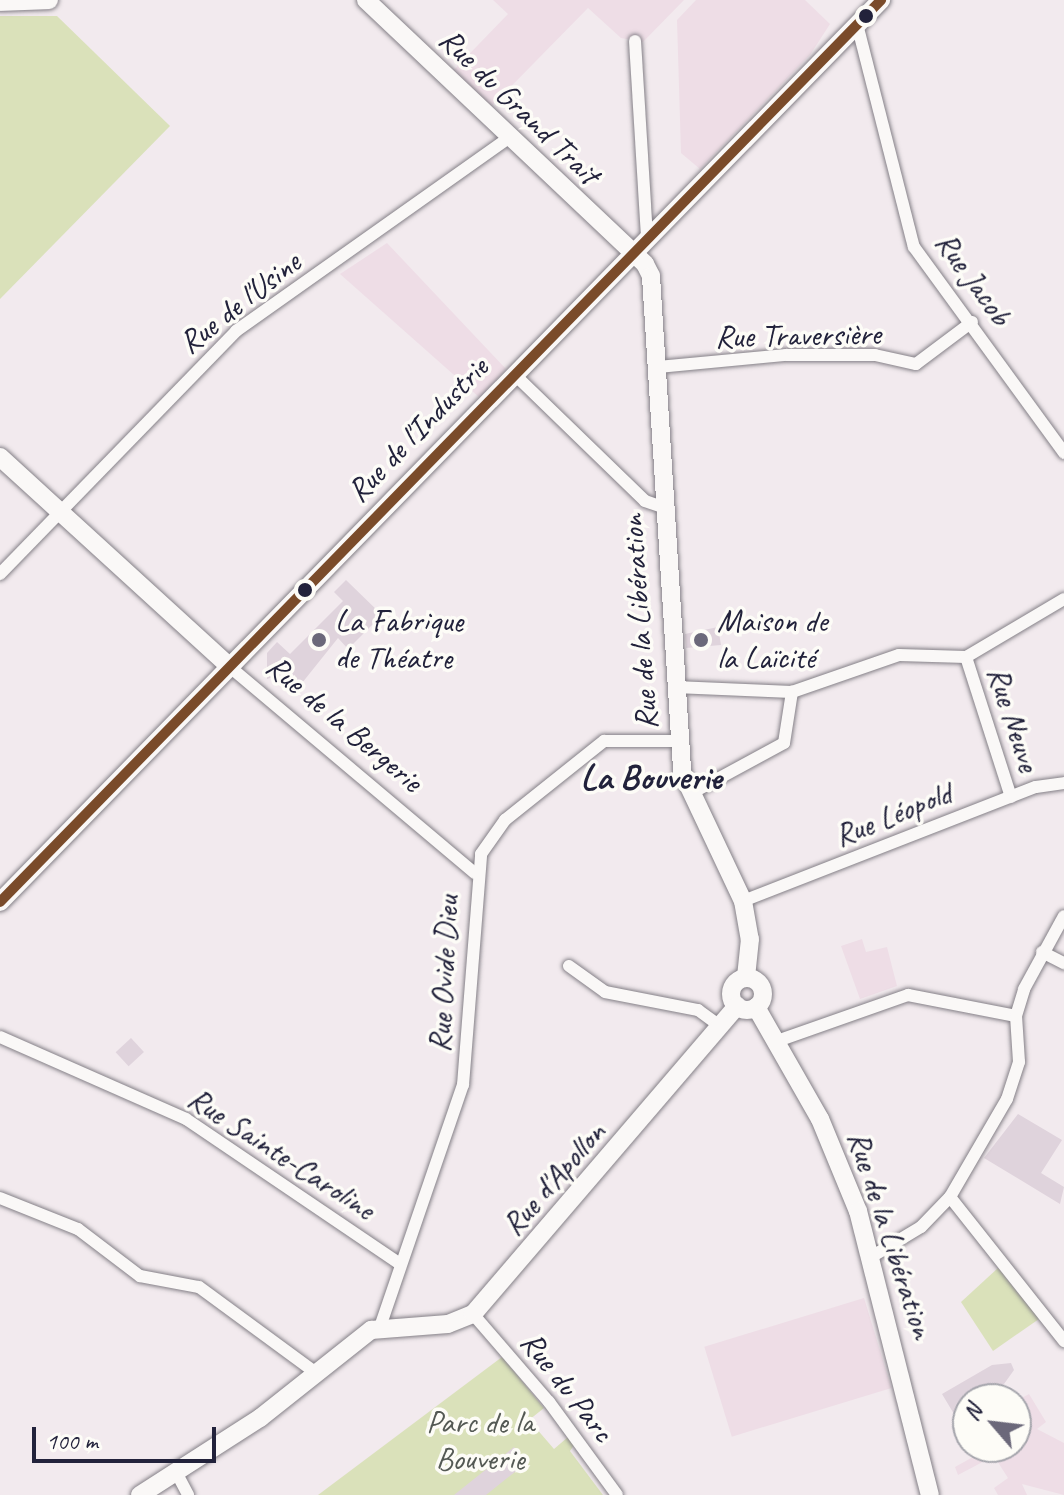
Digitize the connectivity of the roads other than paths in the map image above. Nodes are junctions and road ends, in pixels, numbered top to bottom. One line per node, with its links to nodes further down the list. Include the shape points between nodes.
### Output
1 (49, 0): 4 (street)
2 (366, 0): 7 (street, Rue du Grand Trait)
3 (881, 0): 5 (street, Rue de l'Industrie)
4 (0, 2)
5 (857, 24): 8 (street, Rue de l'Industrie); 10 (street, Rue Jacob, via 914,247)
6 (635, 41): 8 (street)
7 (507, 139): 9 (street, Rue du Grand Trait); 16 (street, Rue de l'Usine, via 236,331)
8 (647, 240): 9 (street, Rue de l'Industrie)
9 (631, 256): 11 (street, Rue de la Libération, via 651,276); 12 (street, Rue de l'Industrie)
10 (972, 322): 11 (street, Rue Traversière, via 916,364 875,355 786,355); 13 (street, Rue Jacob)
11 (658, 367): 15 (street, Rue de la Libération)
12 (514, 374): 15 (street, via 645,501); 20 (street, Rue de l'Industrie)
13 (1064, 453)
14 (0, 457): 16 (street, Rue de la Bergerie)
15 (662, 507): 21 (street, Rue de la Libération)
16 (60, 517): 17 (street, Rue de l'Usine); 20 (street, Rue de la Bergerie)
17 (0, 574)
18 (1064, 599): 19 (street)
19 (966, 657): 22 (street, via 899,655); 26 (street, Rue Neuve)
20 (230, 667): 27 (street, Rue de la Bergerie); 29 (street, Rue de l'Industrie)
21 (675, 687): 22 (street); 23 (street, Rue de la Libération)
22 (792, 692): 25 (street, via 784,743)
23 (679, 741): 25 (street, Rue de la Libération); 27 (street, Rue Ovide Dieu, via 604,741 505,820)
24 (1064, 783): 26 (street, Rue Léopold)
25 (690, 794): 28 (street, Rue de la Libération)
26 (1011, 797): 28 (street, Rue Léopold)
27 (475, 873): 44 (street, Rue Ovide Dieu, via 463,1085)
28 (743, 901): 34 (street, Rue de la Libération, via 750,939)
29 (0, 902)
30 (1064, 916): 31 (street)
31 (1042, 952): 32 (street); 37 (street)
32 (1064, 963)
33 (569, 966): 38 (street, via 605,992 698,1010)
34 (746, 978): 35 (street, via 731,990); 36 (street, via 763,990)
35 (737, 1006): 36 (street); 38 (street, Rue d'Apollon)
36 (756, 1007): 40 (street, Rue de la Libération)
37 (1016, 1016): 40 (street, via 908,995); 41 (street, via 1019,1062 1007,1099)
38 (721, 1027): 45 (street, Rue d'Apollon)
39 (0, 1037): 44 (street, Rue Sainte-Caroline, via 186,1119)
40 (780, 1040): 43 (street, Rue de la Libération, via 842,1167)
41 (950, 1197): 43 (street, via 911,1235); 47 (street)
42 (0, 1198): 48 (street, via 78,1229 140,1276 199,1287)
43 (871, 1257): 53 (street, Rue de la Libération)
44 (399, 1263): 46 (street, Rue Ovide Dieu)
45 (473, 1314): 46 (street, via 448,1324); 52 (street, Rue du Parc)
46 (380, 1327): 48 (street)
47 (1064, 1341)
48 (316, 1373): 49 (street)
49 (176, 1472): 50 (street); 51 (street)
50 (140, 1495)
51 (188, 1495)
52 (617, 1495)
53 (930, 1495)

